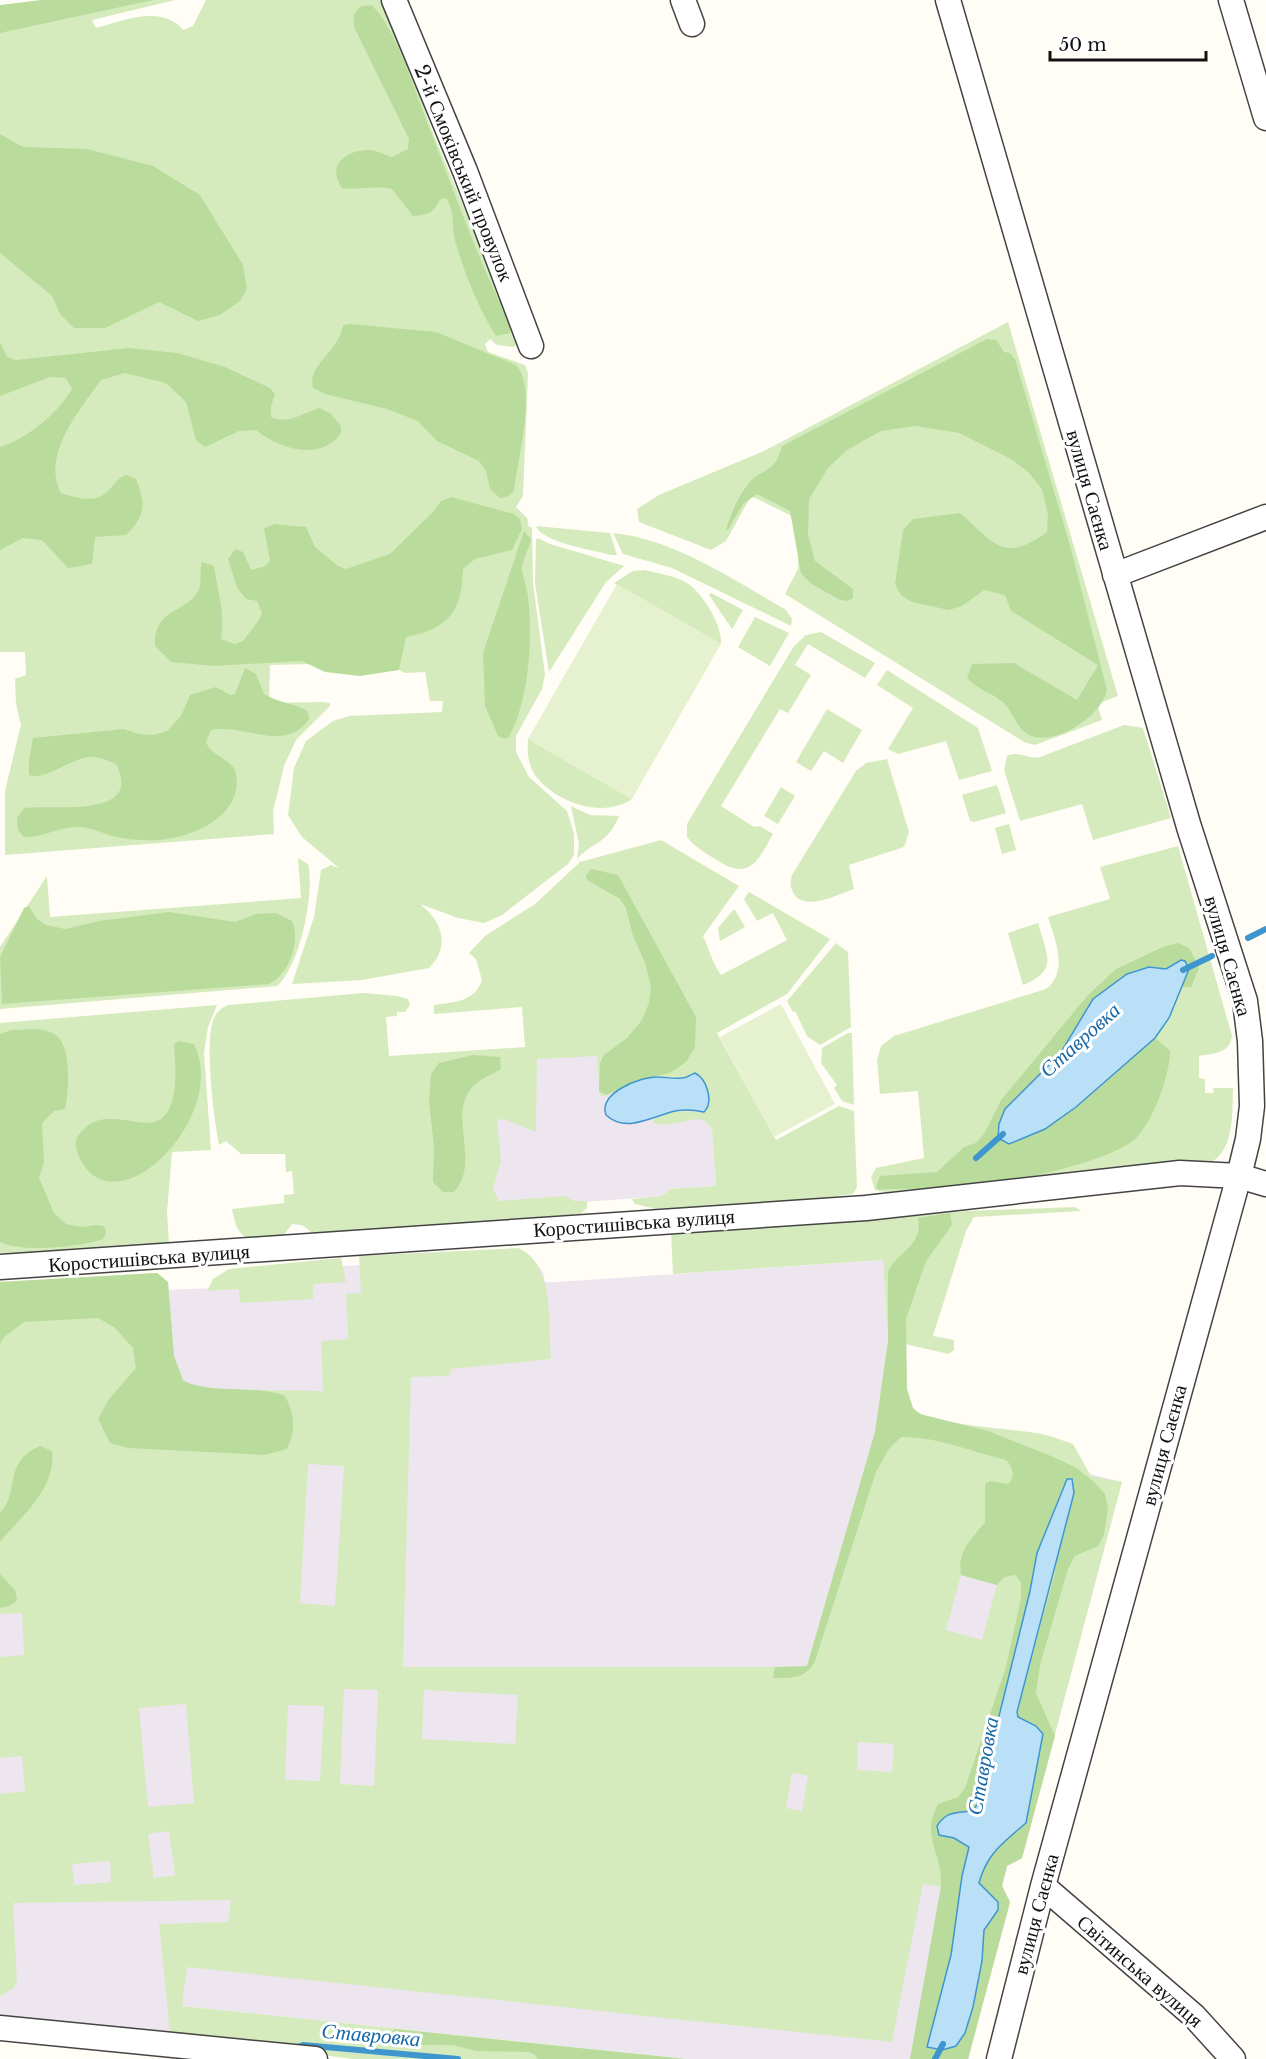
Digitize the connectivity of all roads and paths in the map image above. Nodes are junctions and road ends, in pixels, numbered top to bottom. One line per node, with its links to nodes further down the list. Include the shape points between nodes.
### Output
1 (394, 0): 7 (street, 2-й Смоківський провулок, via 465,171)
2 (682, 0): 5 (street)
3 (1231, 0): 6 (street)
4 (952, 1): 9 (street, вулиця Саєнка)
5 (692, 24)
6 (1266, 118)
7 (531, 346)
8 (1266, 517): 9 (street)
9 (1115, 575): 10 (street, вулиця Саєнка, via 1189,827)
10 (1256, 1002): 11 (street, вулиця Саєнка, via 1250,1041 1252,1106)
11 (1239, 1176): 12 (street, Коростишівська вулиця); 13 (street, Коростишівська вулиця, via 1138,1176 866,1208); 14 (street, вулиця Саєнка)
12 (1266, 1184)
13 (0, 1268)
14 (1043, 1886): 18 (street, вулиця Саєнка); 19 (street, Світинська вулиця, via 1194,2016)
15 (0, 2028): 16 (street)
16 (134, 2049): 17 (street)
17 (315, 2059)
18 (999, 2059)
19 (1233, 2059)

